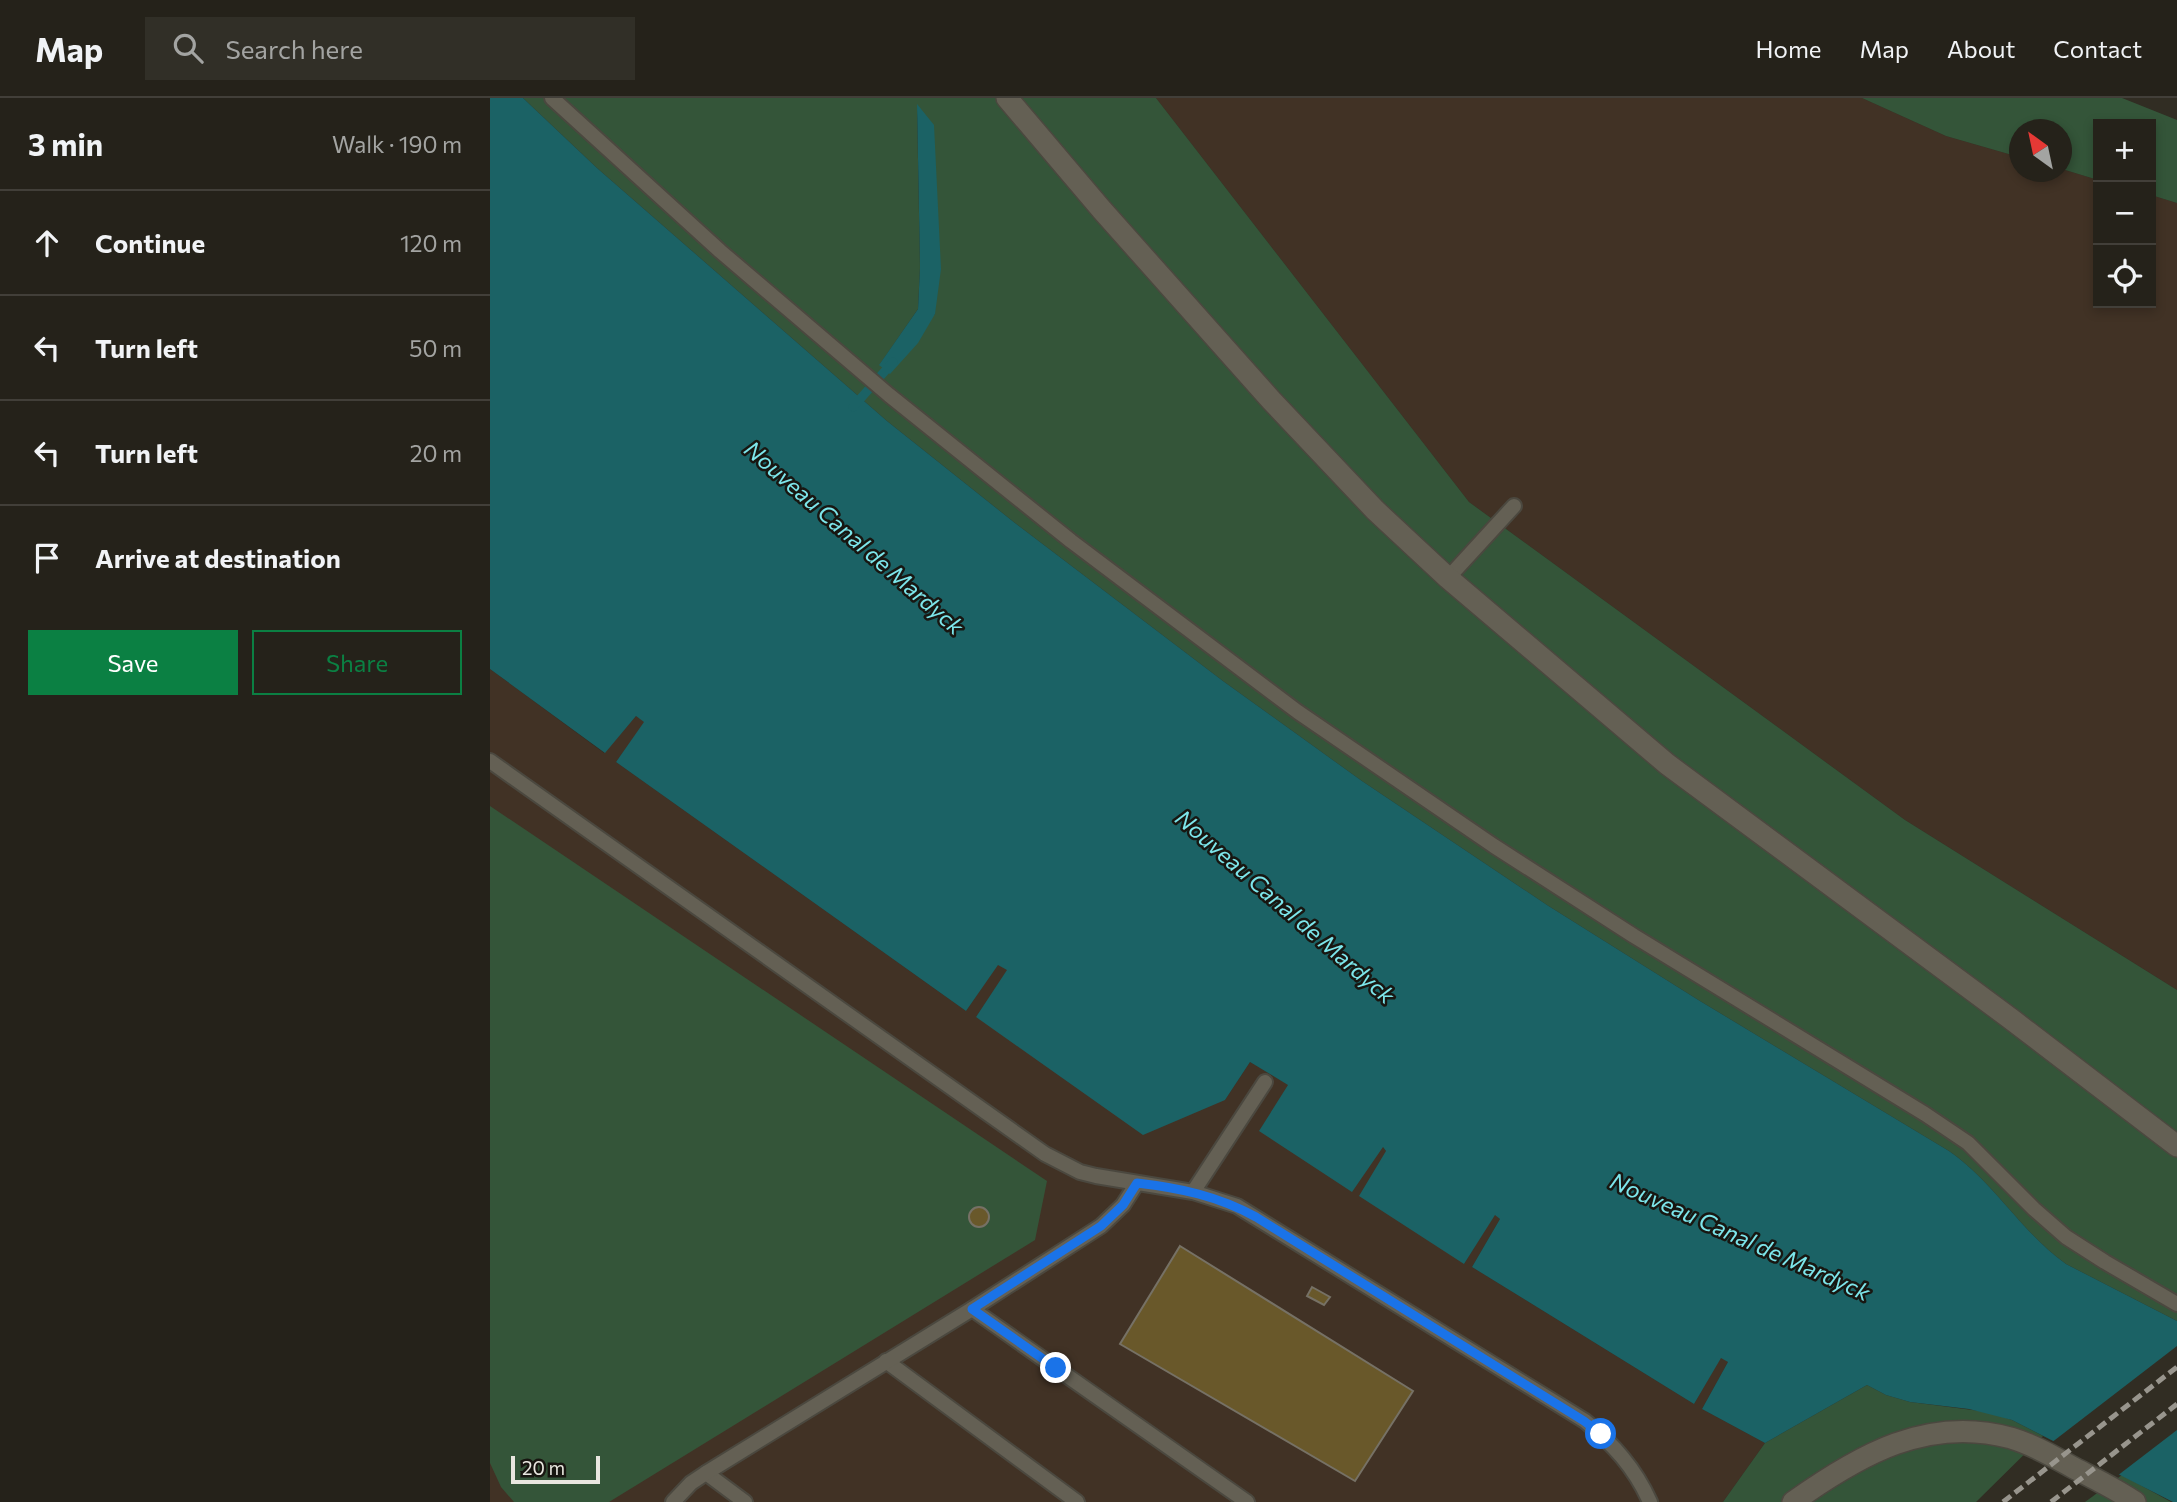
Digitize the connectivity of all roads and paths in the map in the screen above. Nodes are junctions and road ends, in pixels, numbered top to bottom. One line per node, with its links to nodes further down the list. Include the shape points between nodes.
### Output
1 (552, 98): 10 (lane, via 720,251 889,395 1071,541 1298,712 1493,846 1926,1114 1968,1143 2066,1237)
2 (1007, 98): 4 (street, via 1271,400)
3 (1514, 506): 4 (lane)
4 (1448, 579): 7 (street, via 1667,764)
5 (490, 761): 8 (lane, via 1045,1154 1080,1172)
6 (1265, 1082): 9 (lane)
7 (2177, 1146)
8 (1137, 1183): 9 (lane); 11 (lane, via 1101,1226)
9 (1193, 1192): 18 (lane, via 1256,1217 1584,1421 1615,1448)
10 (2177, 1304)
11 (972, 1309): 12 (lane); 17 (lane)
12 (886, 1361): 13 (lane); 16 (lane)
13 (706, 1473): 14 (lane); 15 (lane)
14 (673, 1502)
15 (746, 1502)
16 (1077, 1502)
17 (1247, 1502)
18 (1650, 1502)
19 (1793, 1502): 20 (street, via 1883,1447 1958,1432 2014,1439)
20 (2135, 1502)

